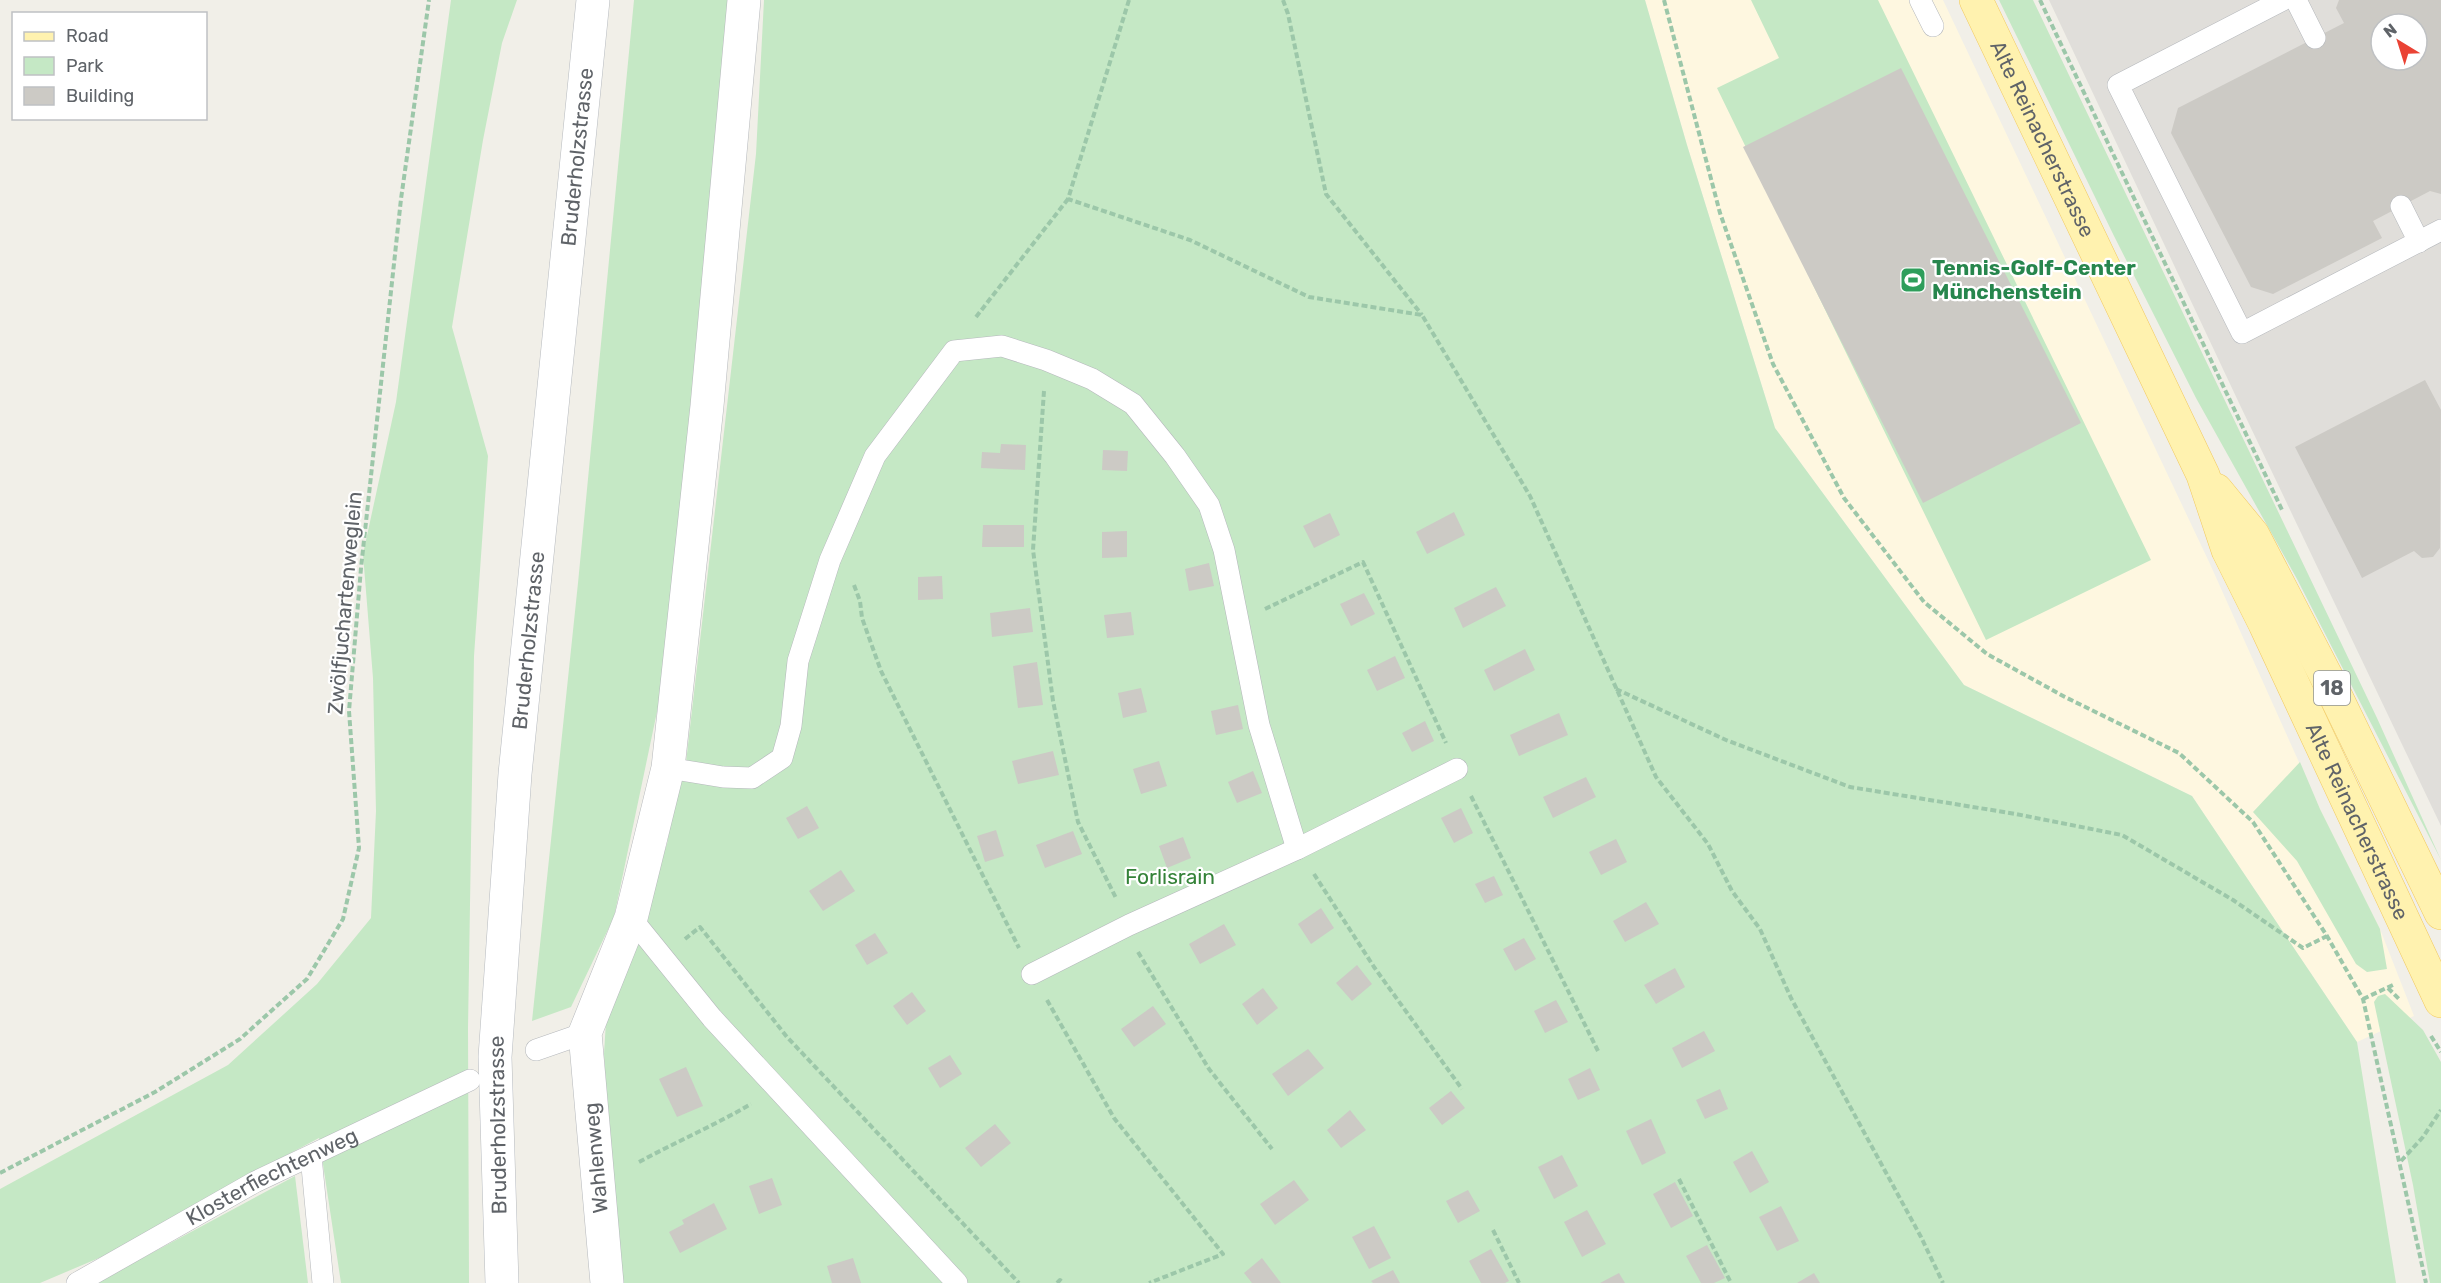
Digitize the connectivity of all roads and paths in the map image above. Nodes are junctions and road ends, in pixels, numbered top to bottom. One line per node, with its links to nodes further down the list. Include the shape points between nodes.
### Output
1 (429, 0): 46 (path, Zwölfjuchartenweglein, via 401,199 362,568 349,711 359,848 343,919 307,979 240,1039 155,1092)
2 (593, 0): 51 (street, Bruderholzstrasse, via 514,785 495,1057)
3 (744, 0): 25 (street, via 707,406)
4 (1129, 0): 14 (path)
5 (1283, 0): 18 (path, via 1326,194)
6 (1664, 0): 31 (path, via 1720,213 1773,364 1844,498 1924,602 1988,654 2179,753 2253,822)
7 (1920, 0): 12 (lane)
8 (1976, 0): 21 (main road, Alte Reinacherstrasse / 18)
9 (2040, 0): 22 (path)
10 (2283, 0): 17 (lane, via 2118,85 2242,333)
11 (2296, 0): 13 (lane)
12 (1933, 26)
13 (2315, 38)
14 (1068, 199): 18 (path, via 1190,240 1308,297); 19 (path, via 974,319)
15 (2401, 206): 17 (lane)
16 (2441, 230): 17 (lane)
17 (2419, 242)
18 (1422, 315): 24 (path, via 1530,496)
19 (954, 351): 20 (lane, via 1002,346); 25 (lane, via 875,456 830,560 798,661 791,726 782,758 752,778)
20 (1046, 360): 27 (lane, via 1092,379 1133,404 1209,505 1224,550 1259,725); 30 (path, via 1032,550 1053,701 1078,822)
21 (2203, 475): 28 (main road, Alte Reinacherstrasse / 18, via 2253,536); 33 (main road, Alte Reinacherstrasse / 18, via 2228,550)
22 (2287, 519)
23 (860, 601): 34 (path, via 881,671)
24 (1615, 689): 31 (path, via 1726,740 1850,787 2122,835 2233,900 2303,948); 60 (path, via 1656,777 1708,844 1732,891 1760,929 1791,998)
25 (668, 768): 29 (street)
26 (1457, 769): 27 (lane)
27 (1297, 849): 30 (lane); 40 (path, via 1374,968)
28 (2441, 913)
29 (631, 918): 32 (lane); 36 (street)
30 (1129, 925): 34 (lane); 42 (path, via 1136,949 1209,1068)
31 (2326, 936): 45 (path, via 2363,999)
32 (664, 956): 39 (lane, via 712,1018); 54 (path, via 700,927 787,1037)
33 (2433, 965): 35 (main road, 18)
34 (1032, 974): 57 (path, via 1114,1119 1223,1254)
35 (2441, 1001)
36 (585, 1033): 37 (lane); 52 (street, Wahlenweg)
37 (536, 1050)
38 (471, 1080): 43 (lane, Klosterfiechtenweg)
39 (773, 1082): 44 (path, via 751,1104); 53 (lane)
40 (1462, 1089)
41 (2441, 1110): 45 (path)
42 (1272, 1149)
43 (310, 1156): 49 (lane, Klosterfiechtenweg, via 255,1182); 50 (lane)
44 (639, 1162)
45 (2400, 1162): 61 (path)
46 (0, 1173)
47 (1678, 1179): 59 (path)
48 (1493, 1230): 58 (path)
49 (77, 1283)
50 (322, 1283)
51 (502, 1283)
52 (607, 1283)
53 (957, 1283)
54 (1019, 1283)
55 (1057, 1283): 56 (path)
56 (1063, 1283)
57 (1149, 1283)
58 (1519, 1283)
59 (1731, 1283)
60 (1943, 1283)
61 (2426, 1283)

